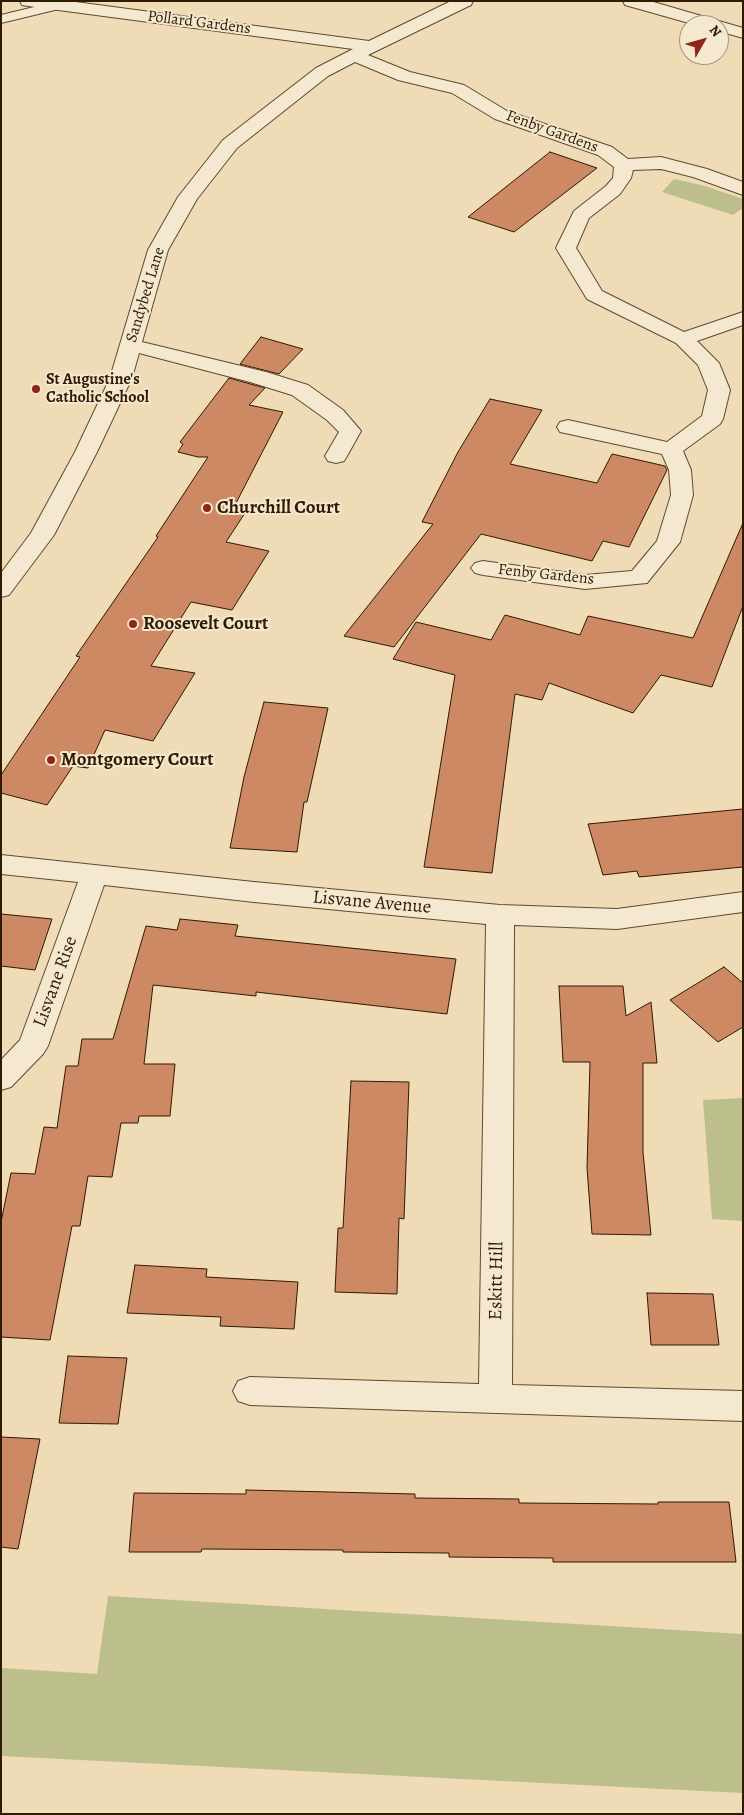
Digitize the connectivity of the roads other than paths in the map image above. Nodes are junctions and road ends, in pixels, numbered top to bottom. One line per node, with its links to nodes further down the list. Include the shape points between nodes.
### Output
1 (28, 1): 4 (street, Pollard Gardens)
2 (465, 1): 9 (street, Sandybed Lane)
3 (631, 1): 5 (street)
4 (59, 5): 6 (lane); 9 (street, Pollard Gardens)
5 (680, 15)
6 (1, 19)
7 (729, 29): 8 (street)
8 (743, 33)
9 (362, 51): 10 (street, Fenby Gardens, via 404,76 458,89 501,115 605,151); 14 (street, Sandybed Lane, via 322,72 230,144 188,197 158,250)
10 (624, 164): 11 (street, via 661,163); 13 (street, via 622,178 613,190 581,215 566,248 594,295)
11 (743, 189)
12 (743, 318): 13 (street)
13 (684, 339): 16 (street, via 708,364 719,390 712,419)
14 (130, 345): 17 (street, via 300,390 335,415 350,431); 19 (street, Sandybed Lane, via 121,378 86,452 42,535)
15 (568, 428): 16 (street)
16 (671, 449): 18 (street, Fenby Gardens, via 680,470 682,495 668,542 639,578 584,582)
17 (336, 456)
18 (483, 568)
19 (1, 590)
20 (1, 864): 21 (street, Lisvane Avenue)
21 (94, 875): 23 (street, Lisvane Avenue); 24 (street, Lisvane Rise, via 33,1046)
22 (743, 902): 23 (street, Lisvane Avenue, via 617,919)
23 (500, 915): 26 (street, Eskitt Hill)
24 (1, 1079)
25 (250, 1391): 26 (street)
26 (496, 1399): 27 (street)
27 (743, 1406)

